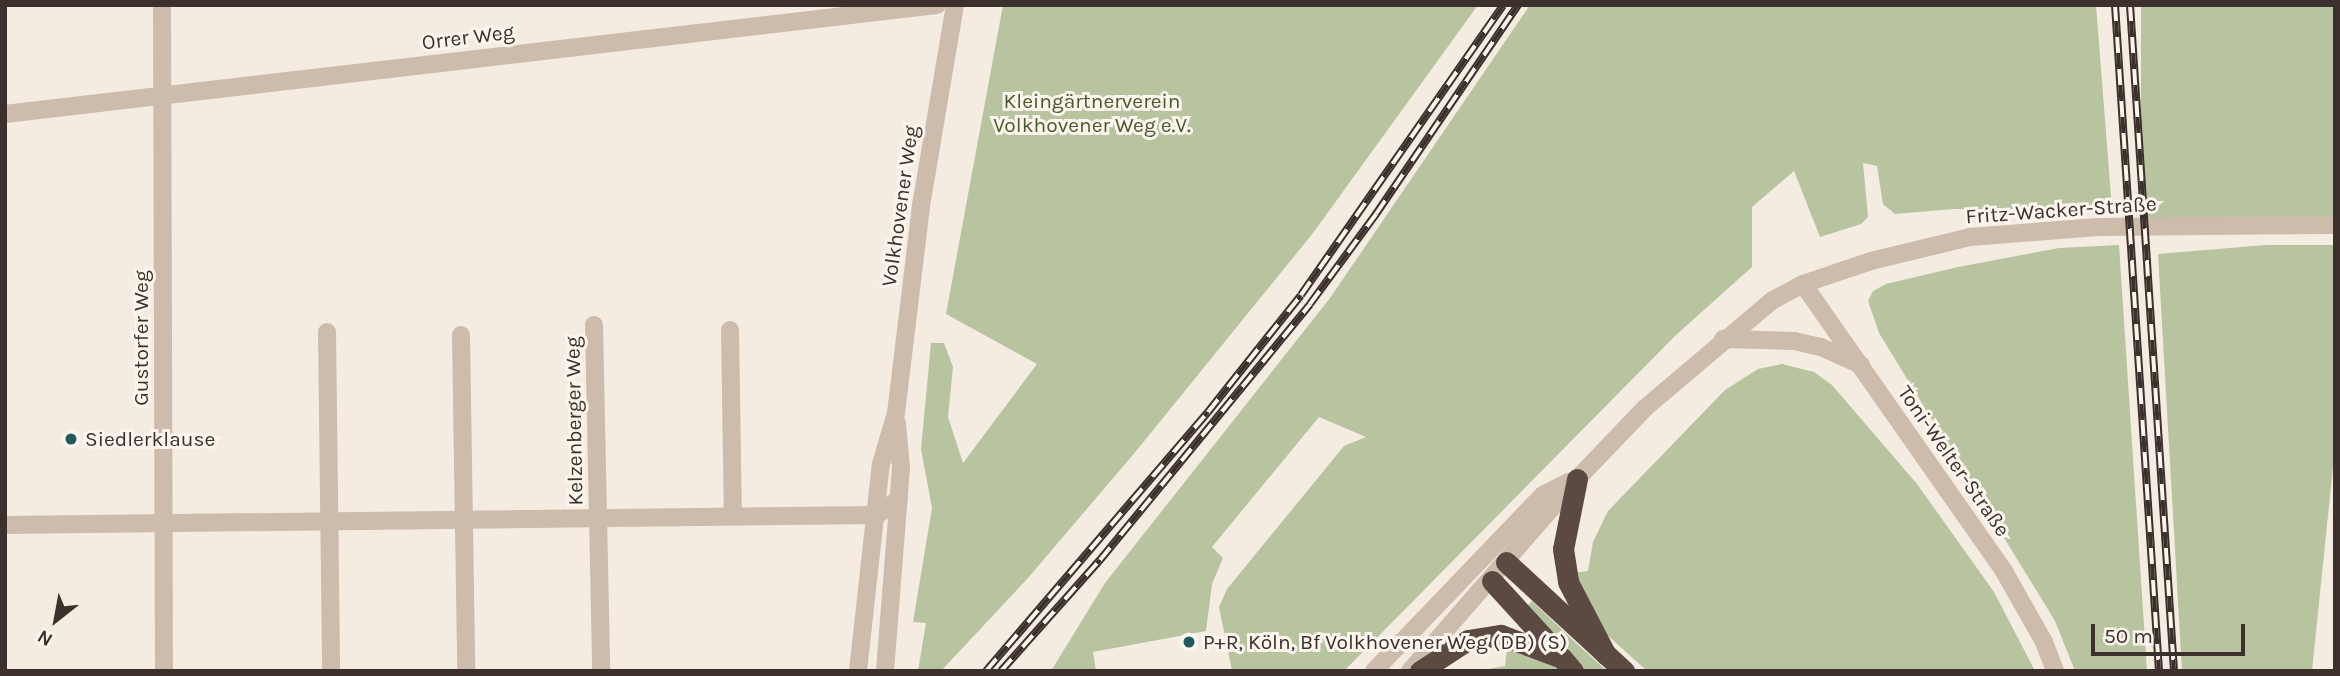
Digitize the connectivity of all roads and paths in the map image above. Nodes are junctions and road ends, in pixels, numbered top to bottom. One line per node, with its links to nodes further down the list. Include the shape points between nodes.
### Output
1 (162, 5): 4 (street, Gustorfer Weg)
2 (937, 5): 4 (street, Orrer Weg)
3 (955, 5): 14 (street, Volkhovener Weg, via 921,206)
4 (164, 96): 5 (street, Orrer Weg); 22 (street, Gustorfer Weg)
5 (5, 114)
6 (2335, 225): 7 (street, Fritz-Wacker-Straße, via 2098,227 1970,237 1871,261)
7 (1803, 284): 12 (street, Fritz-Wacker-Straße, via 1773,300); 13 (street, Toni-Welter-Straße)
8 (594, 325): 19 (street, Kelzenberger Weg)
9 (730, 330): 17 (street)
10 (327, 332): 21 (street)
11 (461, 335): 20 (street)
12 (1723, 339): 13 (street, via 1794,341); 15 (street, Fritz-Wacker-Straße, via 1645,408)
13 (1861, 365): 38 (street, Toni-Welter-Straße, via 2005,573 2044,642)
14 (896, 413): 16 (street, Volkhovener Weg); 18 (street, Volkhovener Weg, via 880,464)
15 (1577, 479): 24 (street, Fritz-Wacker-Straße); 25 (street, Fritz-Wacker-Straße, via 1543,495); 26 (highway, via 1563,549 1567,582)
16 (899, 499): 18 (street); 33 (street, Volkhovener Weg)
17 (733, 514): 18 (street, Kelzenberger Weg); 19 (street, Kelzenberger Weg)
18 (877, 515): 32 (street, Volkhovener Weg)
19 (599, 516): 20 (street, Kelzenberger Weg); 31 (street, Kelzenberger Weg)
20 (462, 517): 21 (street, Kelzenberger Weg); 30 (street)
21 (329, 521): 22 (street, Kelzenberger Weg); 29 (street)
22 (163, 523): 23 (street, Kelzenberger Weg); 28 (street, Gustorfer Weg)
23 (5, 525)
24 (1506, 562): 25 (street, Fritz-Wacker-Straße); 26 (highway)
25 (1485, 568): 27 (highway, via 1509,605); 34 (street, Fritz-Wacker-Straße); 35 (street, Fritz-Wacker-Straße)
26 (1606, 655): 37 (highway)
27 (1568, 664): 36 (highway, via 1501,635 1468,640)
28 (164, 671)
29 (331, 671)
30 (466, 671)
31 (601, 671)
32 (858, 671)
33 (885, 671)
34 (1374, 671)
35 (1410, 671)
36 (1420, 671)
37 (1624, 671)
38 (2054, 671)

